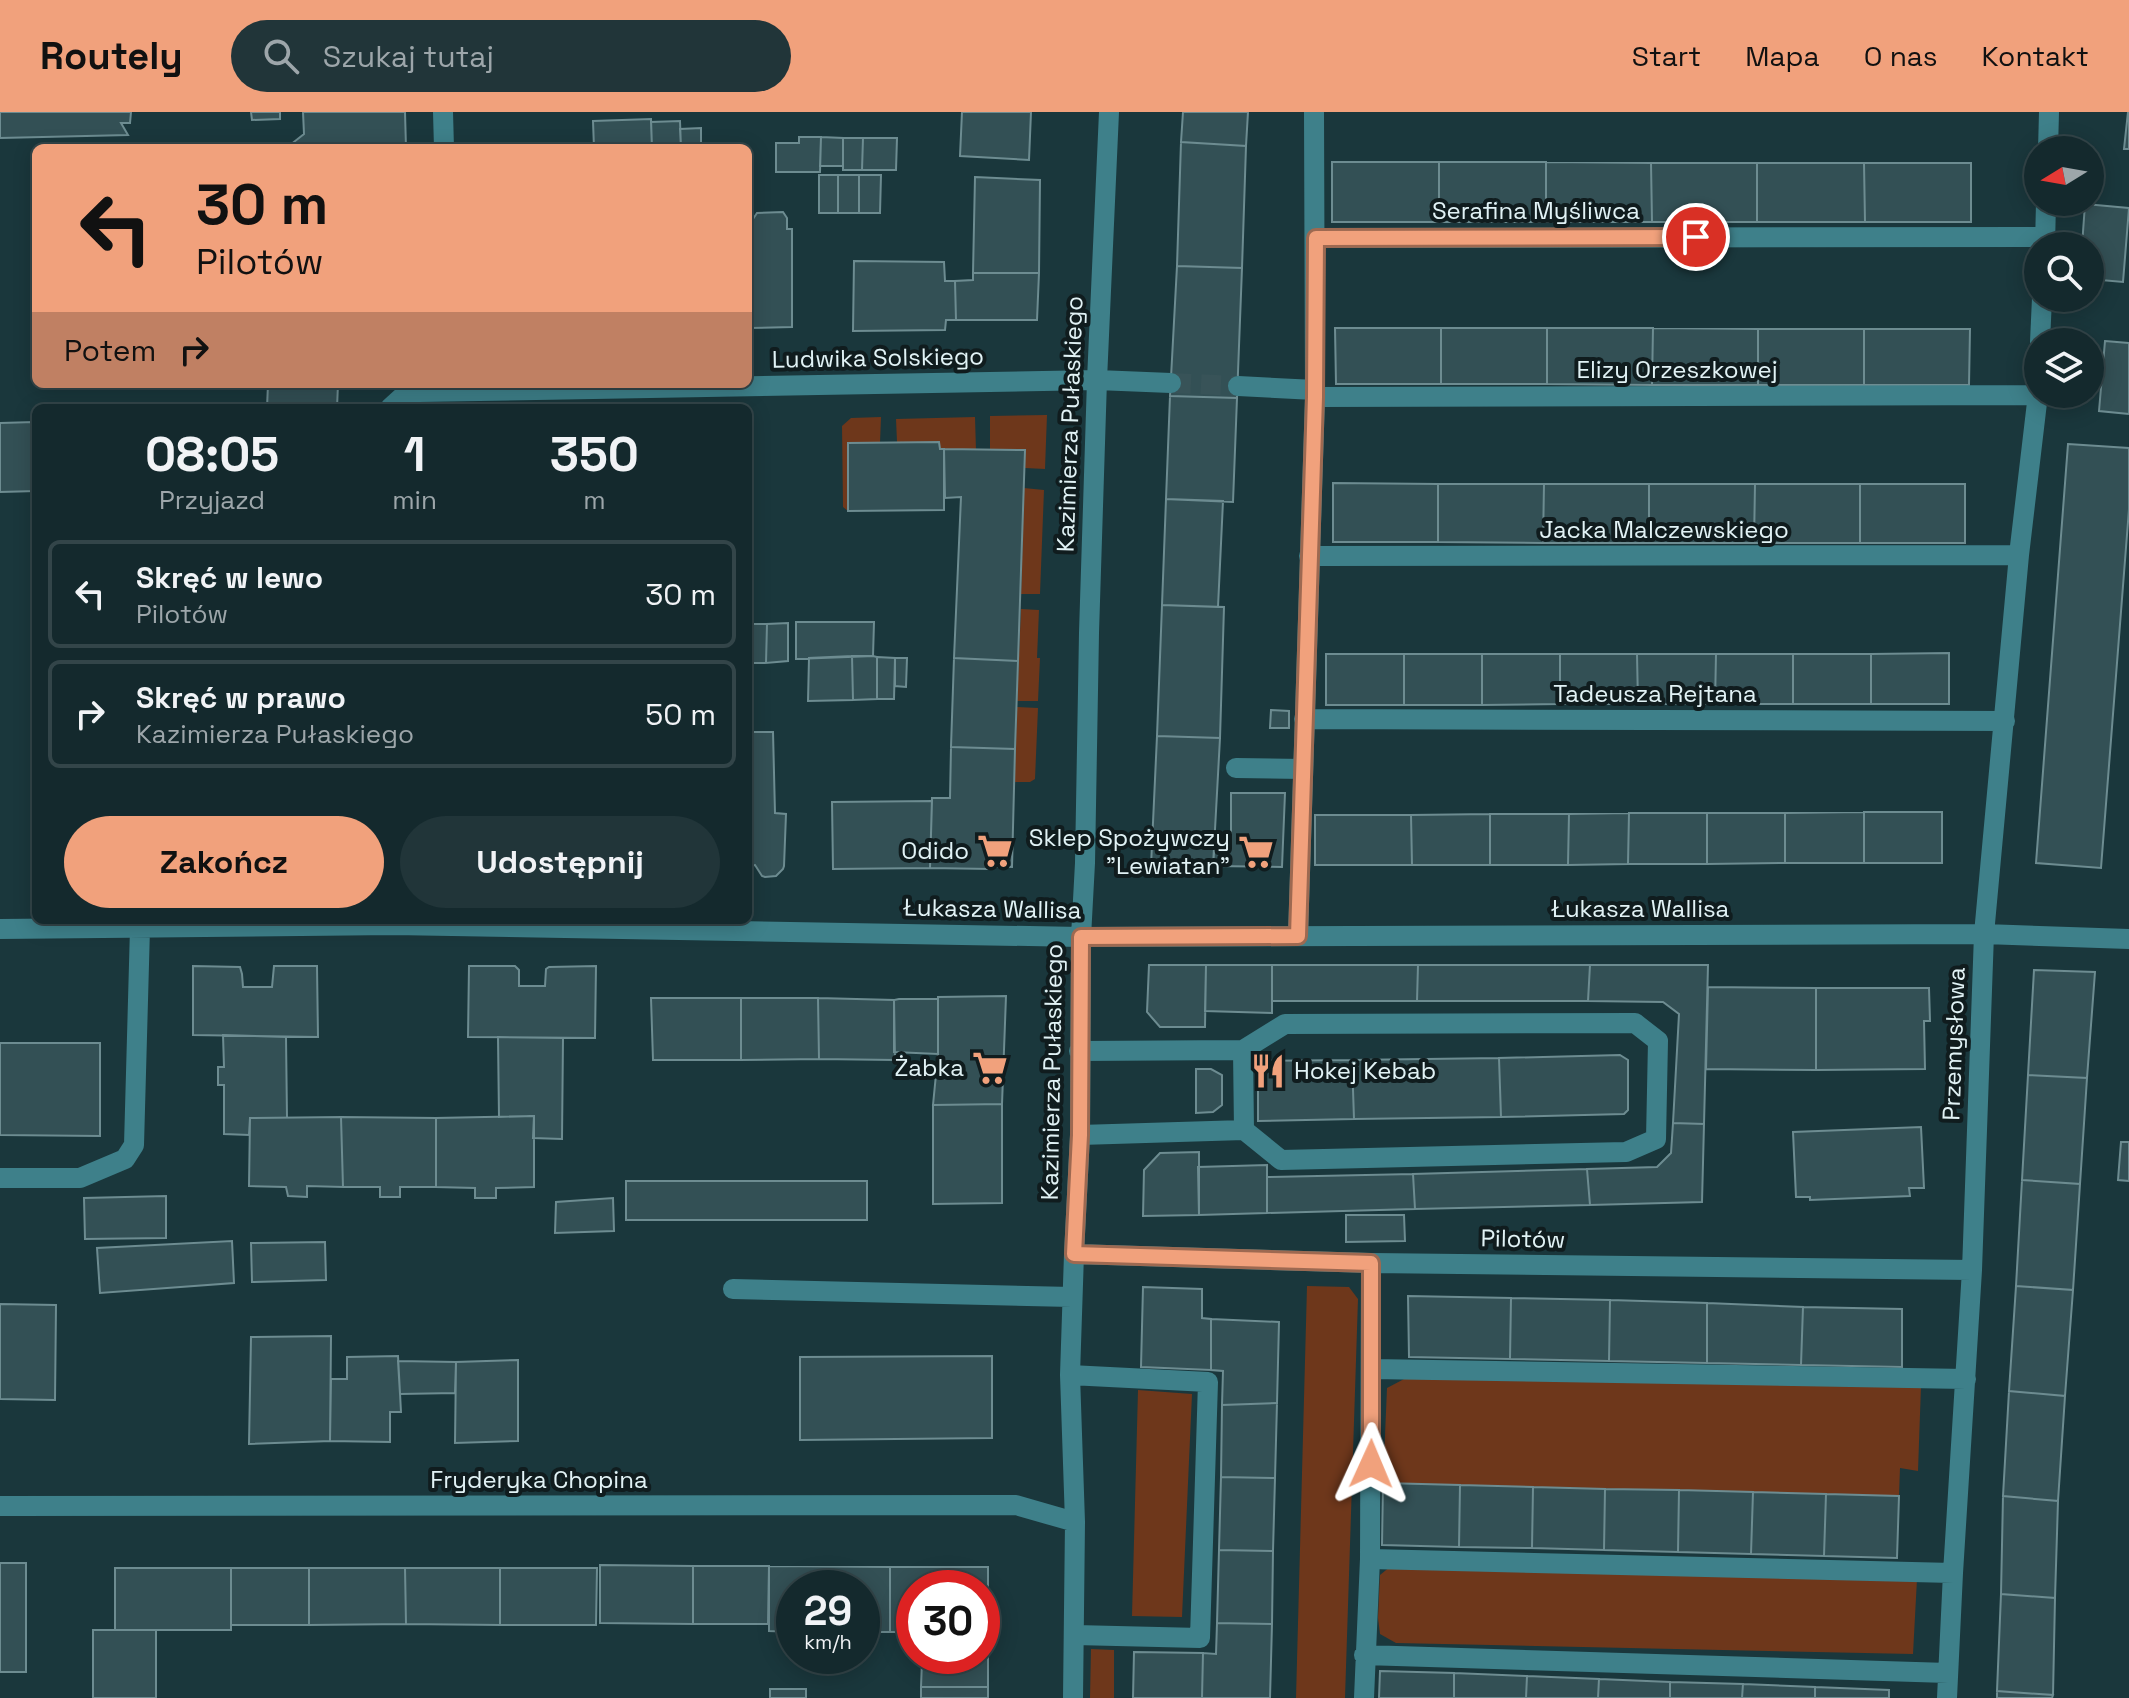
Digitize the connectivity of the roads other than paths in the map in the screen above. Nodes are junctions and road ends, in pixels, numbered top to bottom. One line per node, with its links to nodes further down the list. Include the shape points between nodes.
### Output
1 (443, 112): 6 (street)
2 (1109, 112): 9 (street, Kazimierza Pułaskiego)
3 (1314, 112): 7 (street)
4 (2049, 112): 5 (street)
5 (2048, 136)
6 (444, 144)
7 (1316, 238): 8 (street, Serafina Myśliwca); 14 (street)
8 (2024, 241)
9 (1097, 380): 10 (street, Ludwika Solskiego); 11 (street, Ludwika Solskiego); 30 (street, Kazimierza Pułaskiego)
10 (1171, 383)
11 (752, 384)
12 (1238, 386): 14 (street, Elizy Orzeszkowej)
13 (420, 388): 16 (street)
14 (1315, 393): 15 (street, Elizy Orzeszkowej); 19 (street)
15 (2024, 394)
16 (394, 404)
17 (2036, 408): 18 (street, Przemysłowa)
18 (2019, 555): 19 (street, Jacka Malczewskiego); 21 (street, Przemysłowa)
19 (1309, 556): 20 (street)
20 (1304, 719): 21 (street, Tadeusza Rejtana); 23 (street)
21 (2005, 721): 28 (street, Przemysłowa)
22 (1236, 768): 23 (street)
23 (1303, 769): 29 (street)
24 (343, 924): 26 (street, Łukasza Wallisa)
25 (443, 924): 30 (street, Łukasza Wallisa)
26 (140, 928): 27 (street, Łukasza Wallisa); 36 (street, via 134,1145 125,1159 80,1178)
27 (0, 929)
28 (1984, 934): 29 (street, Łukasza Wallisa); 31 (street, Łukasza Wallisa); 39 (street, Przemysłowa)
29 (1298, 936): 30 (street, Łukasza Wallisa)
30 (1081, 937): 33 (street, Kazimierza Pułaskiego)
31 (2129, 939)
32 (1243, 1050): 33 (street); 34 (street); 34 (street, via 1285,1024 1635,1023 1658,1041 1656,1139 1626,1152 1281,1160)
33 (1079, 1051): 35 (street, Kazimierza Pułaskiego)
34 (1244, 1130): 35 (street)
35 (1080, 1135): 37 (street, Kazimierza Pułaskiego)
36 (0, 1178)
37 (1074, 1254): 38 (street, Pilotów); 41 (street, Kazimierza Pułaskiego)
38 (1371, 1263): 39 (street, Pilotów); 42 (street)
39 (1972, 1270): 44 (street, Przemysłowa)
40 (733, 1289): 41 (street)
41 (1072, 1297): 43 (street, Kazimierza Pułaskiego)
42 (1372, 1369): 44 (street); 47 (street)
43 (1070, 1375): 46 (street, Kazimierza Pułaskiego); 49 (street, via 1208,1382 1200,1638)
44 (1966, 1379): 48 (street, Przemysłowa)
45 (0, 1506): 46 (street, Fryderyka Chopina, via 1016,1505)
46 (1075, 1522): 49 (street, Kazimierza Pułaskiego)
47 (1370, 1559): 48 (street); 50 (street)
48 (1953, 1573): 51 (street, Przemysłowa)
49 (1075, 1635): 52 (street, Kazimierza Pułaskiego)
50 (1364, 1655): 51 (street); 53 (street)
51 (1948, 1673): 54 (street, Przemysłowa)
52 (1073, 1698)
53 (1364, 1698)
54 (1947, 1698)

